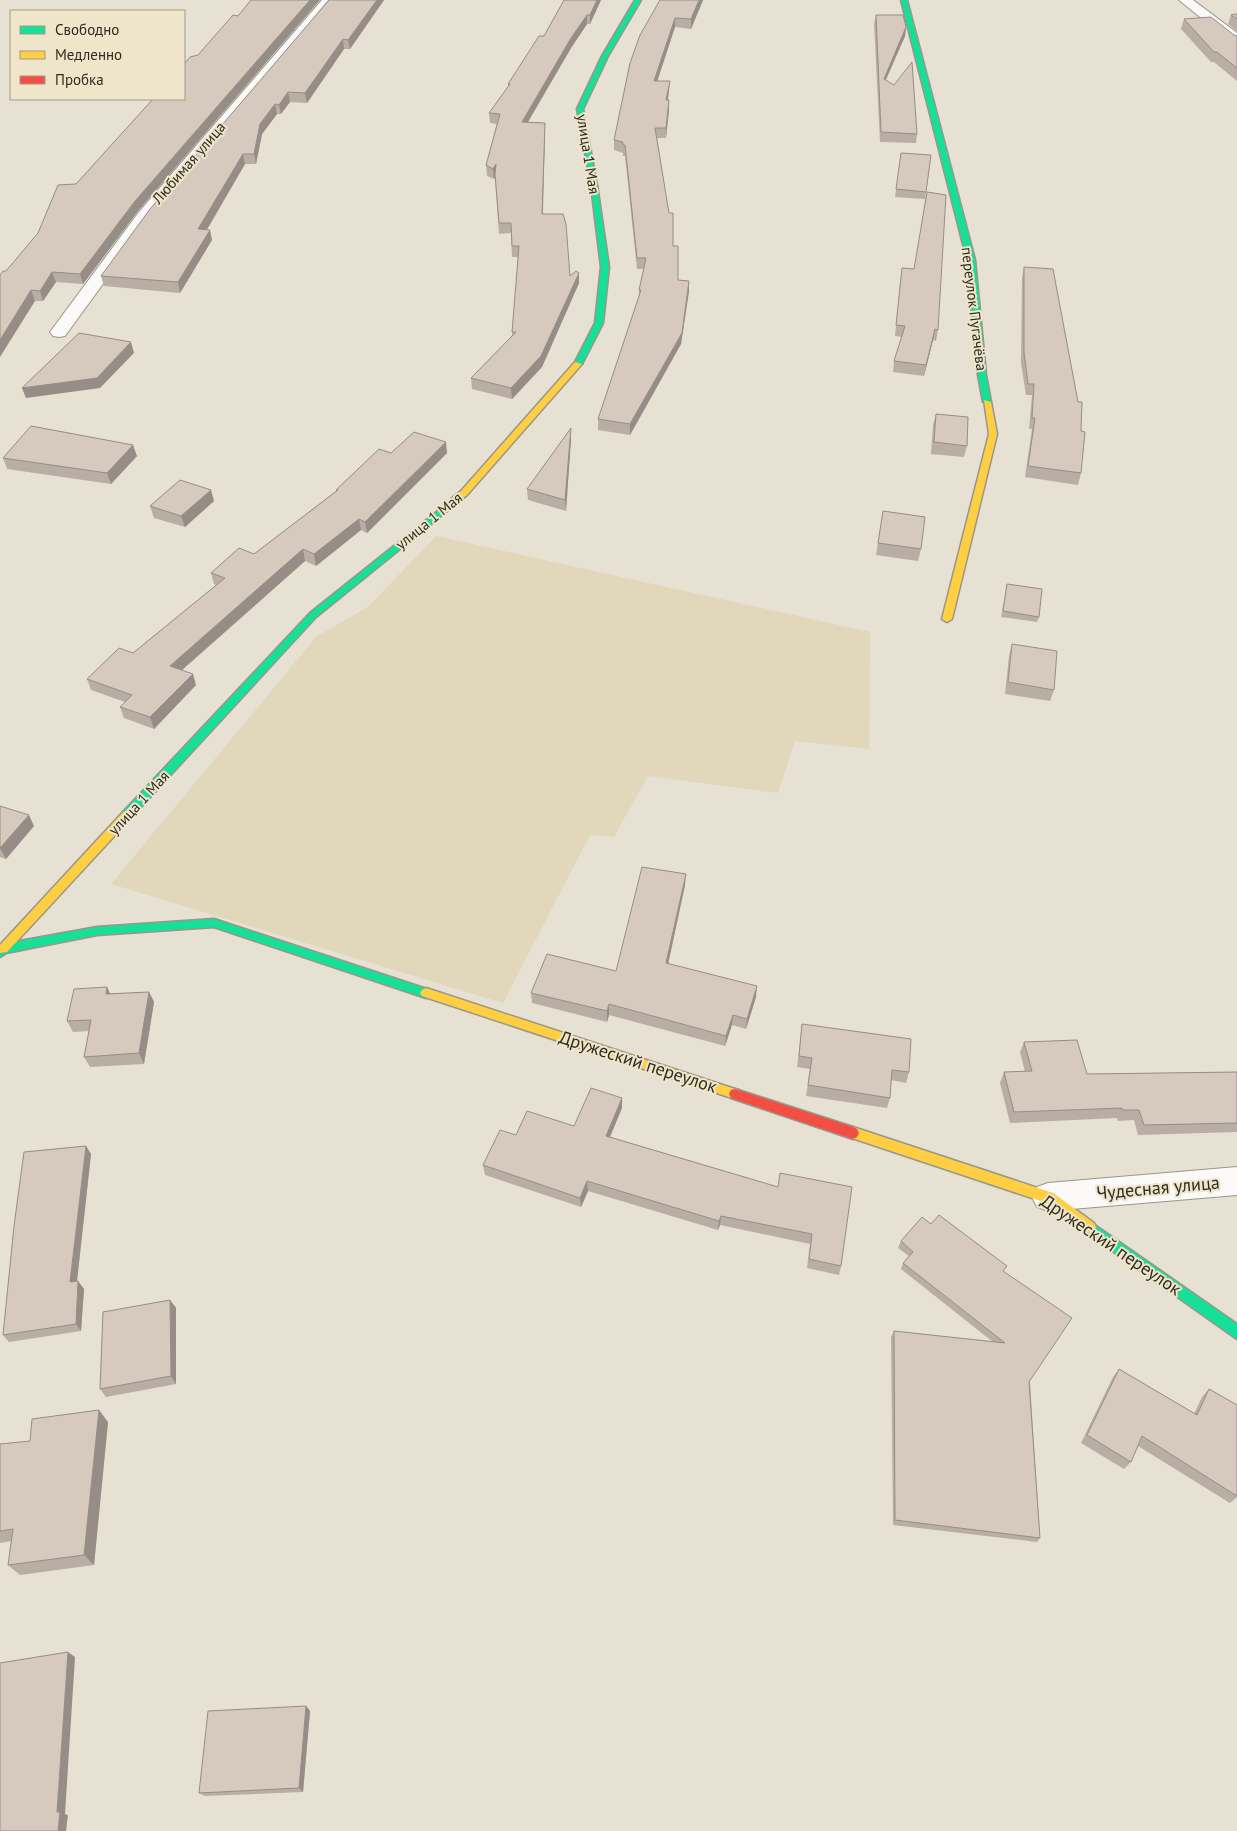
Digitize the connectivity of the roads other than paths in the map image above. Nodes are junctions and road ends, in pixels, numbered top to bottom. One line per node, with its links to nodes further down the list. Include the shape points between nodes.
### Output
1 (329, 0): 6 (street, Любимая улица, via 145,215)
2 (638, 0): 8 (street, улица 1 Мая, via 605,56 580,109 605,267 599,324 576,368 464,493 313,615)
3 (904, 0): 7 (street, переулок Пугачёва, via 971,260 982,375 994,434)
4 (1185, 0): 5 (street)
5 (1237, 40)
6 (59, 332)
7 (947, 619)
8 (2, 950): 10 (street, Дружеский переулок, via 97,931 214,922)
9 (1237, 1181): 10 (street, Чудесная улица)
10 (1048, 1197): 11 (street, Дружеский переулок)
11 (1237, 1332)

